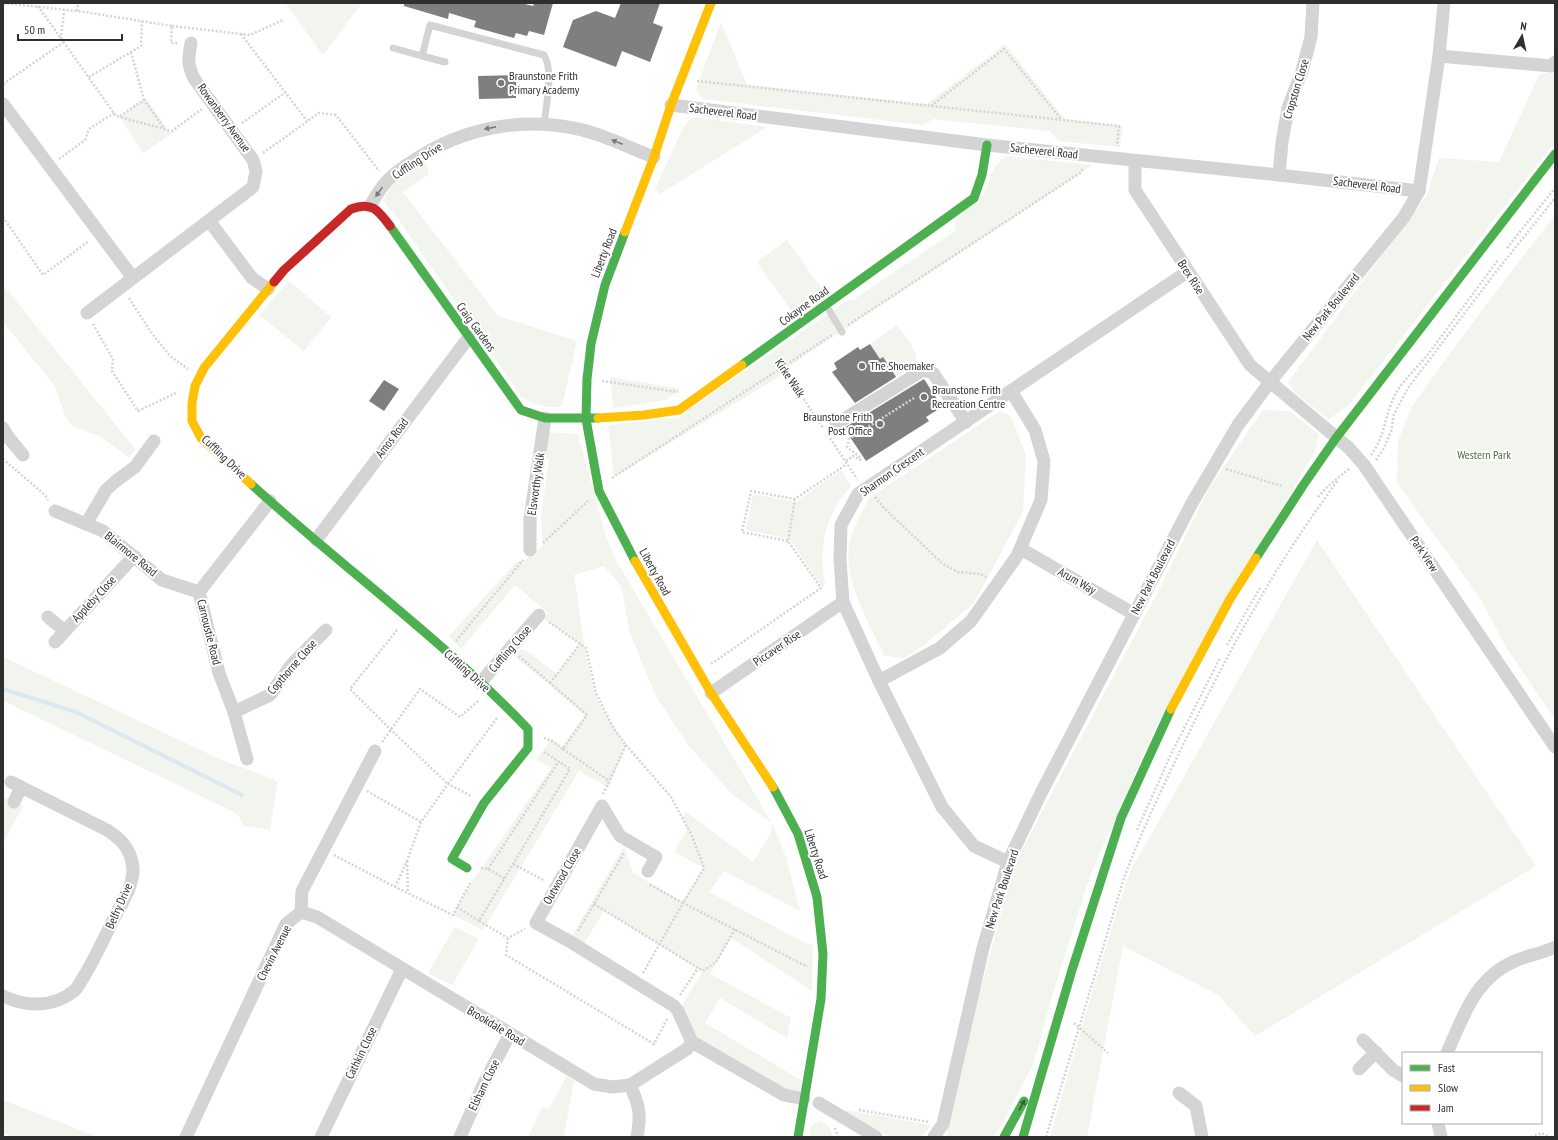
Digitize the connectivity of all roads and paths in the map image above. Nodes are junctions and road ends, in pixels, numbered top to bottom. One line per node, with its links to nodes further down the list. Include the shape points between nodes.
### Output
1 (3, 3): 6 (path)
2 (78, 3): 9 (path)
3 (711, 3): 24 (main road, Liberty Road)
4 (1313, 3): 46 (street, Cropston Close, via 1311,37 1288,108)
5 (1444, 3): 20 (street, New Park Boulevard)
6 (24, 4): 7 (path)
7 (38, 6): 8 (path); 14 (path)
8 (64, 10): 9 (path); 14 (path)
9 (77, 11): 11 (path)
10 (283, 20): 13 (path, via 250,35)
11 (142, 21): 12 (path); 18 (path, via 141,46)
12 (172, 26): 13 (path); 16 (path, via 171,43)
13 (241, 34): 26 (path)
14 (61, 39): 15 (path)
15 (64, 42): 23 (path); 25 (path)
16 (191, 43): 28 (street, Rowanberry Avenue, via 189,69)
17 (393, 48): 19 (lane)
18 (131, 52): 23 (path); 27 (path)
19 (422, 56): 21 (lane); 36 (lane, via 430,25 544,55 548,61 549,74)
20 (1439, 56): 22 (street); 49 (street, New Park Boulevard)
21 (445, 62)
22 (1553, 64)
23 (89, 77): 32 (path)
24 (681, 79): 30 (main road, Liberty Road); 31 (path)
25 (3, 84)
26 (286, 92): 35 (path); 38 (path)
27 (144, 100): 33 (path); 37 (path)
28 (212, 102): 37 (path, via 172,131); 38 (street, Rowanberry Avenue)
29 (3, 104): 45 (street)
30 (671, 105): 39 (street, Sacheverel Road); 41 (main road, Liberty Road)
31 (931, 106): 34 (path); 34 (path, via 1004,49)
32 (114, 113): 33 (path); 45 (path, via 89,129 85,140)
33 (120, 117): 37 (path)
34 (1061, 120): 42 (path, via 1119,126)
35 (308, 121): 43 (path); 47 (path, via 319,113 336,115)
36 (544, 124): 41 (street, Cuffling Drive, one-way to 36, via 594,133); 47 (street, Cuffling Drive, one-way to 47, via 498,127 468,133 426,152)
37 (164, 129)
38 (232, 129): 43 (street, Rowanberry Avenue)
39 (987, 145): 42 (street, Sacheverel Road); 58 (main road, Cokayne Road, via 982,175 974,198)
40 (1555, 154): 75 (main road)
41 (654, 157): 64 (main road, Liberty Road, via 605,286 591,344)
42 (1116, 159): 44 (street, Sacheverel Road)
43 (253, 160): 53 (street, Rowanberry Avenue, via 256,171 253,187)
44 (1134, 161): 46 (street, Sacheverel Road); 55 (street, Brex Rise, via 1135,190)
45 (49, 166): 54 (street)
46 (1279, 175): 49 (street, Sacheverel Road)
47 (387, 181): 51 (street, Cuffling Drive, one-way to 51)
48 (1555, 188): 81 (path, via 1396,393 1382,435)
49 (1419, 191): 65 (street, New Park Boulevard, via 1404,217)
50 (1555, 198): 81 (path, via 1408,388 1394,414 1384,448)
51 (370, 206): 57 (main road, Cuffling Drive, via 359,206 351,210 284,270); 61 (main road, Craig Gardens, via 382,216)
52 (3, 217): 54 (path, via 43,275)
53 (210, 222): 56 (street, Rowanberry Avenue); 57 (street, via 252,278)
54 (99, 233): 56 (street)
55 (1187, 272): 65 (street, Brex Rise, via 1250,365); 67 (street, Sharmon Crescent)
56 (127, 282): 59 (street, Rowanberry Avenue); 63 (path, via 150,331 170,356)
57 (268, 290): 63 (main road, Cuffling Drive)
58 (825, 305): 60 (lane); 62 (main road, Cokayne Road)
59 (87, 313): 66 (path, via 113,359 112,371 138,410 174,393)
60 (842, 332)
61 (468, 337): 70 (main road, Craig Gardens, via 521,410); 93 (street, Amos Road)
62 (769, 346): 68 (main road, Cokayne Road); 79 (path, Kirke Walk)
63 (199, 377): 66 (main road, Cuffling Drive)
64 (587, 379): 68 (path); 71 (main road, Liberty Road)
65 (1270, 382): 75 (street, Park View); 80 (street, New Park Boulevard, via 1238,425)
66 (194, 389): 89 (main road, Cuffling Drive, via 192,421 201,438)
67 (1011, 391): 72 (street, Sharmon Crescent); 95 (street, via 1035,430 1044,460 1041,500)
68 (700, 396): 71 (main road, Cokayne Road, via 680,410)
69 (914, 398): 79 (path, via 849,439 847,447 861,458 860,460 853,456)
70 (545, 418): 71 (main road, Craig Gardens); 96 (street, Elsworthy Walk, via 530,518)
71 (586, 419): 86 (main road, Liberty Road)
72 (966, 422): 73 (street, via 933,373 923,370); 85 (street, Sharmon Crescent)
73 (836, 424)
74 (3, 428): 77 (street)
75 (1336, 438): 81 (street, Park View, via 1349,448); 83 (main road)
76 (154, 441): 92 (street, via 135,467 106,490)
77 (23, 455)
78 (3, 460): 91 (path, via 45,495)
79 (846, 463): 85 (path, Kirke Walk); 88 (path)
80 (1214, 466): 84 (path); 102 (street, New Park Boulevard)
81 (1366, 468): 82 (path, via 1348,468); 124 (street, Park View)
82 (1340, 476): 87 (path); 169 (path, via 1257,603 1208,694 1159,795 1124,878)
83 (1304, 484): 87 (path); 178 (main road, via 1230,599 1170,711 1121,818)
84 (1285, 486)
85 (866, 489): 98 (path, Kirke Walk, via 943,564 958,572 980,574); 101 (street, Sharmon Crescent, via 858,494 842,525 840,560)
86 (599, 491): 96 (path, via 547,540); 114 (main road, Liberty Road, via 644,579)
87 (1319, 496): 90 (path)
88 (795, 499): 94 (path); 94 (path, via 751,491 742,532)
89 (270, 501): 93 (main road, Cuffling Drive); 100 (street, Carnoustie Road)
90 (1315, 502)
91 (55, 511): 92 (street, Blairmore Road)
92 (86, 524): 97 (street, Blairmore Road, via 103,531)
93 (316, 540): 105 (main road, Cuffling Drive)
94 (788, 541): 114 (path, via 821,588)
95 (1021, 549): 98 (street); 102 (street, Arum Way)
96 (530, 550): 112 (path)
97 (134, 556): 100 (street, Blairmore Road, via 162,580); 107 (street, Appleby Close)
98 (998, 583): 115 (street, via 972,621 940,648)
99 (1262, 585): 111 (path)
100 (198, 592): 120 (street, Carnoustie Road, via 219,673)
101 (843, 602): 115 (street, Sharmon Crescent); 118 (street, Piccaver Rise)
102 (1134, 614): 141 (street, New Park Boulevard)
103 (539, 615): 109 (path); 110 (street, Cuffling Close)
104 (48, 617): 107 (street)
105 (406, 618): 112 (main road, Cuffling Drive); 121 (path, via 350,689)
106 (326, 630): 120 (street, Copthorne Close, via 292,664 270,695)
107 (65, 631): 108 (street, Appleby Close)
108 (55, 642)
109 (580, 644): 116 (path); 123 (path, via 586,648 596,693 614,729)
110 (510, 649): 116 (path); 117 (street, Cuffling Close)
111 (1224, 650)
112 (447, 652): 117 (main road, Cuffling Drive)
113 (1221, 657): 137 (path, via 1173,750)
114 (698, 672): 118 (main road, Liberty Road)
115 (879, 681): 141 (street, Sharmon Crescent, via 942,807 974,846)
116 (550, 683): 125 (path, via 587,715)
117 (485, 687): 119 (main road, Cuffling Drive); 121 (path, via 460,717 420,689)
118 (711, 693): 162 (main road, Liberty Road, via 765,774 798,834 817,897)
119 (506, 706): 122 (main road, Cuffling Drive); 131 (path)
120 (234, 712): 128 (street, Carnoustie Road)
121 (391, 730): 126 (path); 131 (path)
122 (528, 732): 125 (path, via 550,740); 134 (main road, via 528,748)
123 (626, 745): 130 (path); 150 (path, via 671,798 692,836 704,868)
124 (1555, 747)
125 (563, 749): 130 (path)
126 (375, 751): 132 (street, Chevin Avenue)
127 (542, 751): 129 (path)
128 (247, 759)
129 (559, 761): 142 (path, via 570,768); 144 (path)
130 (608, 780): 135 (path, via 602,795)
131 (448, 784): 134 (path); 136 (path)
132 (358, 786): 136 (path); 139 (street, Chevin Avenue)
133 (14, 802): 165 (street, Belfry Drive, via 16,784 107,830 120,838 129,852 133,868 130,884 90,966 75,990 62,999 32,1005 15,1002)
134 (484, 803): 143 (main road, via 452,859)
135 (602, 806): 138 (street, via 620,836); 148 (street, Outwood Close)
136 (421, 822): 140 (path)
137 (1135, 834)
138 (632, 843): 145 (street, via 656,857); 151 (path)
139 (323, 849): 147 (path); 153 (street, Chevin Avenue, via 302,891)
140 (407, 861): 147 (path); 149 (path)
141 (1008, 862): 185 (street, New Park Boulevard, via 983,948)
142 (513, 864): 146 (path); 148 (path)
143 (468, 868): 144 (path); 152 (path, via 471,883)
144 (488, 868): 146 (path)
145 (648, 871): 150 (path, via 641,880)
146 (505, 879): 154 (path)
147 (395, 887): 149 (path)
148 (556, 888): 155 (street, Outwood Close)
149 (408, 893): 152 (path, via 453,915)
150 (683, 903): 156 (path); 159 (path)
151 (594, 904): 158 (path); 159 (path)
152 (457, 907): 154 (path)
153 (300, 912): 163 (street, Brookdale Road, via 317,917); 187 (street, Chevin Avenue, via 286,924)
154 (479, 921): 157 (path)
155 (536, 923): 157 (path); 158 (street)
156 (734, 929): 161 (path, via 716,962 704,971); 162 (path, via 804,965)
157 (508, 938): 166 (path, via 506,955 654,1044)
158 (571, 944): 164 (street)
159 (660, 944): 161 (path); 164 (path)
160 (1555, 947): 175 (street, via 1517,960 1491,974 1472,998)
161 (698, 968): 166 (path)
162 (822, 968): 182 (main road, Liberty Road, via 821,999)
163 (402, 969): 171 (street, Brookdale Road); 188 (street, Cathkin Close)
164 (637, 984): 166 (street)
165 (3, 996)
166 (674, 1006): 173 (street)
167 (1076, 1016): 168 (path)
168 (1074, 1023): 169 (path); 170 (path)
169 (1079, 1027): 176 (path); 196 (path)
170 (1072, 1030)
171 (510, 1034): 180 (street, Brookdale Road, via 594,1084); 189 (street, Elsham Close)
172 (1363, 1040): 174 (street)
173 (692, 1042): 180 (street, via 687,1049); 182 (street, via 784,1095)
174 (1376, 1052): 177 (street); 179 (street)
175 (1447, 1052)
176 (1108, 1053)
177 (1359, 1070)
178 (1040, 1072): 194 (main road, one-way to 178); 195 (main road)
179 (1402, 1075)
180 (630, 1086): 190 (street, via 638,1103 640,1119)
181 (1179, 1093): 197 (street, via 1196,1106)
182 (804, 1099): 191 (main road, Liberty Road)
183 (819, 1103): 192 (street)
184 (852, 1109): 185 (path)
185 (943, 1124): 193 (street, New Park Boulevard)
186 (1438, 1124): 198 (street)
187 (186, 1137)
188 (321, 1137)
189 (460, 1137)
190 (637, 1137)
191 (798, 1137)
192 (876, 1137)
193 (934, 1137)
194 (1004, 1137)
195 (1023, 1137)
196 (1046, 1137)
197 (1202, 1137)
198 (1441, 1137)
199 (1531, 1137): 200 (path, via 1542,1133)
200 (1548, 1137)

